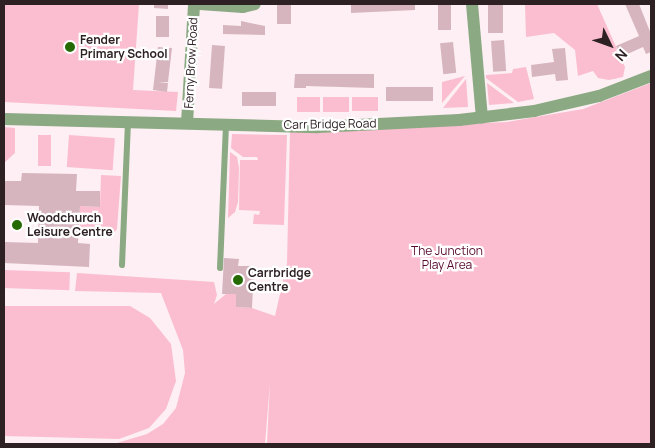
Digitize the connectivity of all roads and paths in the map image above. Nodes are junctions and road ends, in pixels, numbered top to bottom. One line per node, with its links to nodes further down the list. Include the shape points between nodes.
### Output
1 (194, 4): 9 (street, Ferny Brow Road)
2 (200, 4): 3 (street, Ferny Brow Road, via 244,7)
3 (256, 4)
4 (472, 4): 6 (street)
5 (651, 76): 6 (street, Carr Bridge Road, via 599,96 534,111)
6 (482, 118): 10 (street, Carr Bridge Road, via 318,127)
7 (4, 119): 8 (street, Carr Bridge Road)
8 (128, 122): 9 (street, Carr Bridge Road); 11 (lane)
9 (187, 123): 10 (street, Carr Bridge Road)
10 (226, 124): 12 (lane)
11 (122, 265)
12 (220, 268)

